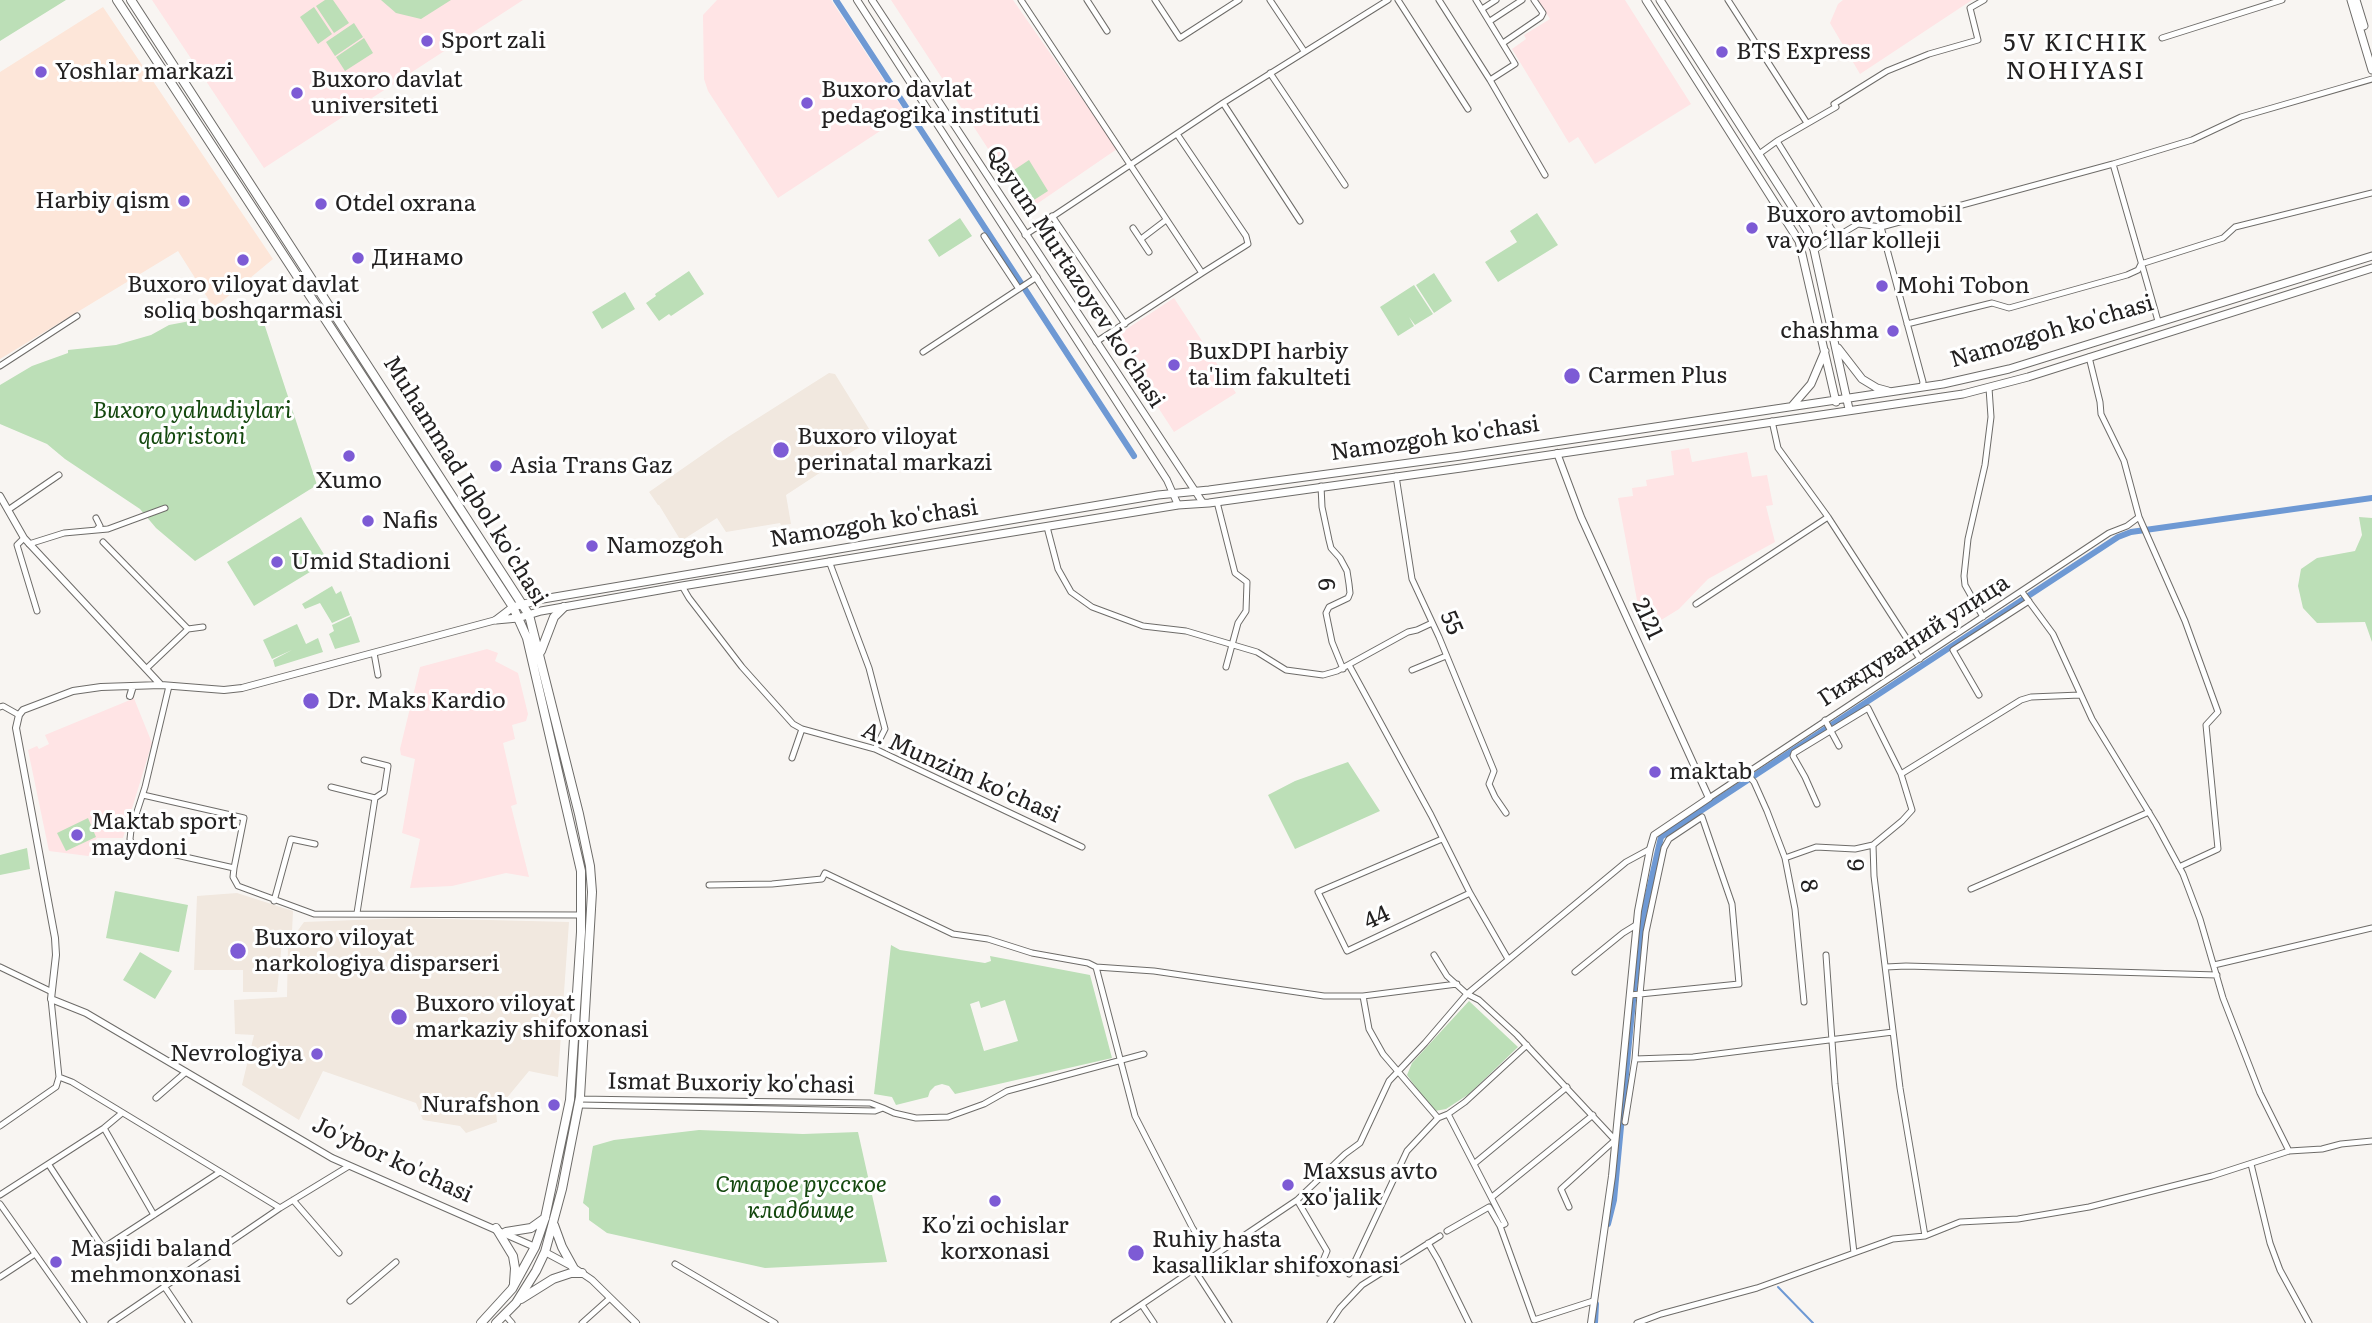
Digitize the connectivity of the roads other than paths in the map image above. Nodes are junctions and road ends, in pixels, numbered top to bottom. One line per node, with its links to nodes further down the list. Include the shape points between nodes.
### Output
1 (117, 0): 113 (main road, Muhammad Iqbol ko'chasi)
2 (131, 0): 111 (main road, Muhammad Iqbol ko'chasi)
3 (857, 0): 52 (street, Qayum Murtazoyev ko'chasi)
4 (872, 0): 49 (street, Qayum Murtazoyev ko'chasi)
5 (1021, 0): 41 (street)
6 (1087, 0): 26 (street)
7 (1155, 0): 8 (street, via 1180,38)
8 (1239, 0)
9 (1270, 0): 29 (street)
10 (1388, 0): 29 (street)
11 (1398, 0): 36 (street)
12 (1439, 0): 34 (street)
13 (1476, 0): 24 (street)
14 (1496, 0): 24 (street)
15 (1522, 0): 25 (street)
16 (1534, 0): 28 (street, via 1541,17)
17 (1646, 0): 73 (main road, via 1799,241)
18 (1660, 0): 40 (main road)
19 (1728, 0): 37 (street)
20 (1984, 0): 37 (street, via 1970,8 1978,40 1888,71)
21 (2281, 0): 27 (street)
22 (2351, 0): 31 (main road)
23 (2356, 0): 30 (main road)
24 (1482, 9): 25 (street)
25 (1490, 21): 28 (street)
26 (1107, 31)
27 (2162, 38)
28 (1503, 43): 34 (street, via 1515,64)
29 (1304, 51): 32 (street)
30 (2372, 53)
31 (2372, 70)
32 (1270, 73): 35 (street); 44 (street)
33 (2372, 79): 42 (street, via 2241,117 2192,140)
34 (1490, 80): 43 (street)
35 (1223, 103): 38 (street); 48 (street)
36 (1468, 109)
37 (1807, 123): 39 (street)
38 (1177, 134): 41 (street); 62 (street, via 1248,244)
39 (1777, 141): 40 (street); 55 (street)
40 (1759, 154): 57 (main road, via 1805,226)
41 (1131, 164): 46 (street); 47 (street)
42 (2113, 164): 50 (street); 60 (street)
43 (1545, 175)
44 (1345, 185)
45 (2372, 193): 60 (street, via 2235,227 2223,238)
46 (1052, 216): 53 (street); 69 (street)
47 (1166, 220): 56 (street); 62 (street)
48 (1300, 221)
49 (1020, 227): 52 (street); 53 (street, Qayum Murtazoyev ko'chasi)
50 (1881, 227): 55 (street, via 1858,224); 70 (street)
51 (1133, 228): 56 (street)
52 (1009, 234): 63 (street, Qayum Murtazoyev ko'chasi)
53 (1025, 235): 71 (street, Qayum Murtazoyev ko'chasi)
54 (984, 236): 64 (street)
55 (1836, 236): 57 (street)
56 (1141, 239): 58 (street)
57 (1814, 250): 72 (main road)
58 (1149, 252)
59 (2372, 257): 65 (main road, Namozgoh ko'chasi)
60 (2141, 264): 68 (street); 70 (street, via 2134,273 2009,308 1992,303)
61 (2372, 268): 66 (main road, Namozgoh ko'chasi)
62 (1202, 273): 69 (street)
63 (1037, 276): 64 (street); 91 (street, Qayum Murtazoyev ko'chasi)
64 (1022, 286): 74 (street)
65 (2227, 300): 66 (main road); 68 (main road, Namozgoh ko'chasi)
66 (2230, 312): 75 (main road, Namozgoh ko'chasi)
67 (77, 316): 76 (street)
68 (2158, 321): 77 (main road, Namozgoh ko'chasi, via 2010,369)
69 (1125, 324): 71 (street)
70 (1907, 324): 77 (street)
71 (1096, 342): 90 (street, Qayum Murtazoyev ko'chasi)
72 (1835, 344): 79 (main road, via 1861,379); 80 (main road)
73 (1825, 350): 81 (main road); 82 (main road, via 1808,389)
74 (923, 352)
75 (2089, 357): 78 (main road, Namozgoh ko'chasi); 100 (street, via 2101,414 2124,461)
76 (0, 366)
77 (1922, 387): 79 (main road, Namozgoh ko'chasi)
78 (1989, 388): 83 (main road, Namozgoh ko'chasi); 117 (street, via 1991,417 1985,465 1964,576)
79 (1892, 392): 80 (main road, Namozgoh ko'chasi)
80 (1847, 398): 81 (main road, Namozgoh ko'chasi); 83 (main road)
81 (1836, 400): 82 (main road, Namozgoh ko'chasi); 84 (main road)
82 (1788, 407): 90 (main road, Namozgoh ko'chasi)
83 (1849, 409): 84 (main road, Namozgoh ko'chasi)
84 (1837, 411): 85 (main road, Namozgoh ko'chasi)
85 (1772, 421): 86 (main road, Namozgoh ko'chasi); 98 (street, via 1778,448)
86 (1556, 453): 88 (main road, Namozgoh ko'chasi); 152 (street, 2121)
87 (59, 475): 97 (street)
88 (1396, 476): 89 (main road, Namozgoh ko'chasi); 120 (street, 55, via 1408,563)
89 (1321, 486): 93 (main road, Namozgoh ko'chasi); 131 (street, 9, via 1331,548 1347,571 1349,584 1348,598 1326,612)
90 (1196, 492): 91 (main road, Namozgoh ko'chasi); 94 (street, Qayum Murtazoyev ko'chasi)
91 (1173, 494): 95 (street, Qayum Murtazoyev ko'chasi); 105 (main road, Namozgoh ko'chasi)
92 (0, 496): 97 (street)
93 (1217, 502): 94 (main road, Namozgoh ko'chasi); 123 (street, via 1235,573 1247,582 1246,611)
94 (1203, 503): 95 (main road, Namozgoh ko'chasi)
95 (1178, 505): 101 (main road, Namozgoh ko'chasi)
96 (165, 508): 102 (street, via 108,530)
97 (8, 510): 103 (street)
98 (1828, 517): 112 (street); 127 (street)
99 (96, 518): 102 (street, via 100,526)
100 (2140, 518): 109 (street, Гиждуваний улица, via 2109,533); 165 (street, via 2185,621 2217,712 2206,725 2218,849)
101 (1047, 527): 106 (main road, Namozgoh ko'chasi); 123 (street, via 1058,569 1080,599 1143,626 1186,631)
102 (96, 530): 103 (street)
103 (26, 541): 115 (street, via 17,545); 130 (street)
104 (103, 542): 122 (street)
105 (841, 548): 106 (main road); 111 (main road, Namozgoh ko'chasi)
106 (838, 560): 107 (main road, Namozgoh ko'chasi)
107 (829, 561): 108 (main road, Namozgoh ko'chasi); 145 (street, via 869,668 885,729)
108 (682, 586): 114 (main road, Namozgoh ko'chasi); 143 (street, A. Munzim ko'chasi, via 742,667)
109 (2023, 592): 110 (street); 117 (street, Гиждуваний улица)
110 (2028, 600): 136 (street, via 1952,650); 137 (street, via 2061,649)
111 (523, 604): 113 (main road, Namozgoh ko'chasi); 116 (main road, Muhammad Iqbol ko'chasi)
112 (1696, 604)
113 (513, 607): 118 (main road, Muhammad Iqbol ko'chasi); 119 (main road, Namozgoh ko'chasi)
114 (564, 607): 116 (main road, Namozgoh ko'chasi); 125 (main road, via 552,620)
115 (37, 611)
116 (529, 615): 118 (main road, Namozgoh ko'chasi); 125 (main road, Muhammad Iqbol ko'chasi)
117 (1983, 617): 127 (street, Гиждуваний улица)
118 (518, 618): 119 (main road, Namozgoh ko'chasi); 172 (main road, Muhammad Iqbol ko'chasi, via 527,638 581,871)
119 (496, 620): 124 (street, Namozgoh ko'chasi)
120 (1432, 622): 126 (street, 55); 128 (street)
121 (203, 627): 122 (street)
122 (188, 629): 130 (street)
123 (1232, 644): 129 (street); 131 (street, via 1257,652 1286,670 1323,675)
124 (374, 653): 133 (street); 134 (street, Namozgoh ko'chasi, via 242,688)
125 (540, 654): 202 (main road, Muhammad Iqbol ko'chasi, via 591,875)
126 (1446, 656): 132 (street); 157 (street, 55, via 1494,771 1489,784)
127 (1920, 659): 142 (street, Гиждуваний улица)
128 (1349, 665): 131 (street); 159 (street)
129 (1227, 667)
130 (146, 668): 134 (street)
131 (1343, 669)
132 (1412, 670)
133 (378, 676)
134 (165, 685): 135 (street, Namozgoh ko'chasi); 151 (street)
135 (133, 686): 138 (street); 141 (street, Namozgoh ko'chasi, via 73,691 29,706)
136 (1979, 695)
137 (2080, 695): 149 (street, via 2021,700); 156 (street)
138 (130, 696)
139 (0, 699): 140 (street)
140 (1, 707): 141 (street)
141 (19, 715): 185 (street, via 18,743 55,939)
142 (1828, 725): 144 (street); 148 (street, Гиждуваний улица); 149 (street, 6, via 1865,709 1871,711); 154 (street, via 1793,756)
143 (802, 729): 145 (street, A. Munzim ko'chasi); 146 (street)
144 (1839, 746)
145 (875, 749): 162 (street, A. Munzim ko'chasi)
146 (792, 758)
147 (363, 760): 153 (street, via 388,766 384,792)
148 (1747, 774): 152 (street, Гиждуваний улица); 164 (street, 8)
149 (1901, 774): 161 (street, 6, via 1912,810)
150 (331, 787): 153 (street)
151 (143, 795): 166 (street, via 244,818); 166 (street, via 131,830 132,845)
152 (1709, 798): 155 (street)
153 (375, 799): 171 (street)
154 (1816, 804)
155 (1700, 806): 158 (street); 163 (street, via 1654,835)
156 (2149, 812): 165 (street); 168 (street)
157 (1506, 813)
158 (1702, 817): 187 (street, via 1669,839 1664,848); 187 (street, via 1732,904 1739,984)
159 (1441, 839): 169 (street); 169 (street, 44, via 1318,892 1347,951)
160 (315, 844): 170 (street, via 291,839)
161 (1873, 845): 164 (street, via 1816,847); 181 (street, 6)
162 (1082, 847)
163 (1650, 849): 173 (street); 177 (street, via 1626,862)
164 (1785, 858): 190 (street, 8)
165 (2179, 867): 178 (street)
166 (234, 868): 170 (street, via 238,886)
167 (709, 885): 180 (street, via 797,882 822,879 825,873 953,934)
168 (1971, 889)
169 (1470, 893): 177 (street)
170 (275, 901): 171 (street, via 314,914)
171 (357, 913): 172 (street)
172 (581, 915): 226 (main road, Muhammad Iqbol ko'chasi, via 569,1100)
173 (1636, 925): 182 (street); 187 (street)
174 (2372, 928): 178 (street)
175 (1826, 955): 192 (street)
176 (1434, 956): 184 (street)
177 (1508, 959): 186 (street)
178 (2214, 965): 183 (street)
179 (0, 967): 185 (street)
180 (1096, 967): 188 (street, via 1324,996); 196 (street)
181 (1886, 967): 183 (street); 191 (street, 6)
182 (1575, 972)
183 (2217, 975): 212 (street, via 2260,1093)
184 (1457, 984): 186 (street); 188 (street)
185 (50, 991): 189 (street)
186 (1467, 994): 193 (street); 198 (street)
187 (1635, 995): 195 (street); 210 (street)
188 (1363, 996): 198 (street, via 1369,1029)
189 (51, 999): 197 (street, Jo'ybor ko'chasi, via 86,1013); 199 (street)
190 (1804, 1002)
191 (1893, 1032): 192 (street); 233 (street, 6)
192 (1832, 1039): 195 (street, via 1693,1057); 238 (street)
193 (1527, 1045): 200 (street); 204 (street)
194 (1144, 1054): 196 (street, Ismat Buxoriy ko'chasi)
195 (1635, 1059): 207 (street)
196 (1119, 1062): 202 (street, Ismat Buxoriy ko'chasi, via 1007,1091 948,1116 916,1118 883,1108); 240 (street, via 1135,1116)
197 (186, 1072): 201 (street); 216 (street, Jo'ybor ko'chasi)
198 (1397, 1072): 206 (street); 221 (street, via 1360,1143)
199 (59, 1077): 203 (street); 208 (street, via 56,1087)
200 (1567, 1087): 205 (street); 213 (street)
201 (156, 1098)
202 (580, 1101): 227 (main road, Muhammad Iqbol ko'chasi)
203 (122, 1113): 209 (street); 217 (street)
204 (1448, 1114): 206 (street); 213 (street)
205 (1593, 1115): 210 (street); 219 (street)
206 (1437, 1118): 247 (street, via 1407,1151)
207 (1625, 1122)
208 (0, 1126)
209 (104, 1128): 215 (street); 225 (street)
210 (1615, 1140): 223 (street, via 1561,1189); 253 (street)
211 (2372, 1141): 212 (street)
212 (2289, 1152): 214 (street)
213 (1475, 1163): 219 (street)
214 (2251, 1164): 233 (street, via 2088,1208 1959,1222); 273 (street, via 2280,1270)
215 (50, 1165): 218 (street); 225 (street, via 103,1248)
216 (349, 1166): 220 (street); 229 (street, Jo'ybor ko'chasi)
217 (220, 1172): 224 (street); 225 (street)
218 (0, 1195)
219 (1492, 1197): 228 (street, via 1505,1224)
220 (293, 1200): 224 (street); 237 (street)
221 (1297, 1200): 240 (street); 246 (street, via 1327,1251)
222 (0, 1204): 239 (street)
223 (1569, 1207)
224 (280, 1208): 249 (street)
225 (154, 1215)
226 (545, 1218): 231 (main road, via 531,1228); 235 (main road, Muhammad Iqbol ko'chasi)
227 (554, 1224): 236 (main road, Muhammad Iqbol ko'chasi); 243 (main road)
228 (1500, 1226): 230 (street, via 1489,1207); 253 (street, via 1534,1320)
229 (496, 1228): 231 (street, Jo'ybor ko'chasi); 250 (main road, via 513,1256)
230 (1447, 1231)
231 (506, 1232): 235 (street, Jo'ybor ko'chasi)
232 (1440, 1236): 234 (street)
233 (1925, 1236): 238 (street, via 1893,1239)
234 (1428, 1243): 269 (street, via 1362,1285); 270 (street)
235 (535, 1247): 236 (main road, Jo'ybor ko'chasi); 250 (main road, Muhammad Iqbol ko'chasi)
236 (545, 1252): 243 (street, Jo'ybor ko'chasi); 254 (main road, Muhammad Iqbol ko'chasi)
237 (339, 1253)
238 (1854, 1253): 272 (street, via 1757,1288)
239 (35, 1254): 248 (street); 257 (street)
240 (1212, 1257): 244 (street)
241 (396, 1262): 252 (street)
242 (675, 1264): 265 (street)
243 (573, 1267): 245 (street, Jo'ybor ko'chasi)
244 (1194, 1269): 255 (street); 268 (street)
245 (582, 1273): 251 (street, Jo'ybor ko'chasi); 254 (main road, via 553,1279)
246 (1318, 1273)
247 (1349, 1274)
248 (0, 1277)
249 (164, 1286): 258 (street); 259 (street)
250 (512, 1289): 260 (main road, Muhammad Iqbol ko'chasi)
251 (610, 1298): 263 (street); 264 (street, Jo'ybor ko'chasi)
252 (351, 1301)
253 (1593, 1301): 271 (street)
254 (516, 1303): 256 (main road)
255 (1142, 1305): 266 (street); 267 (street)
256 (505, 1315): 261 (main road); 262 (street)
257 (84, 1323)
258 (111, 1323)
259 (189, 1323)
260 (481, 1323)
261 (496, 1323)
262 (513, 1323)
263 (582, 1323)
264 (636, 1323)
265 (775, 1323)
266 (1114, 1323)
267 (1154, 1323)
268 (1228, 1323)
269 (1330, 1323)
270 (1469, 1323)
271 (1591, 1323)
272 (1637, 1323)
273 (2309, 1323)

